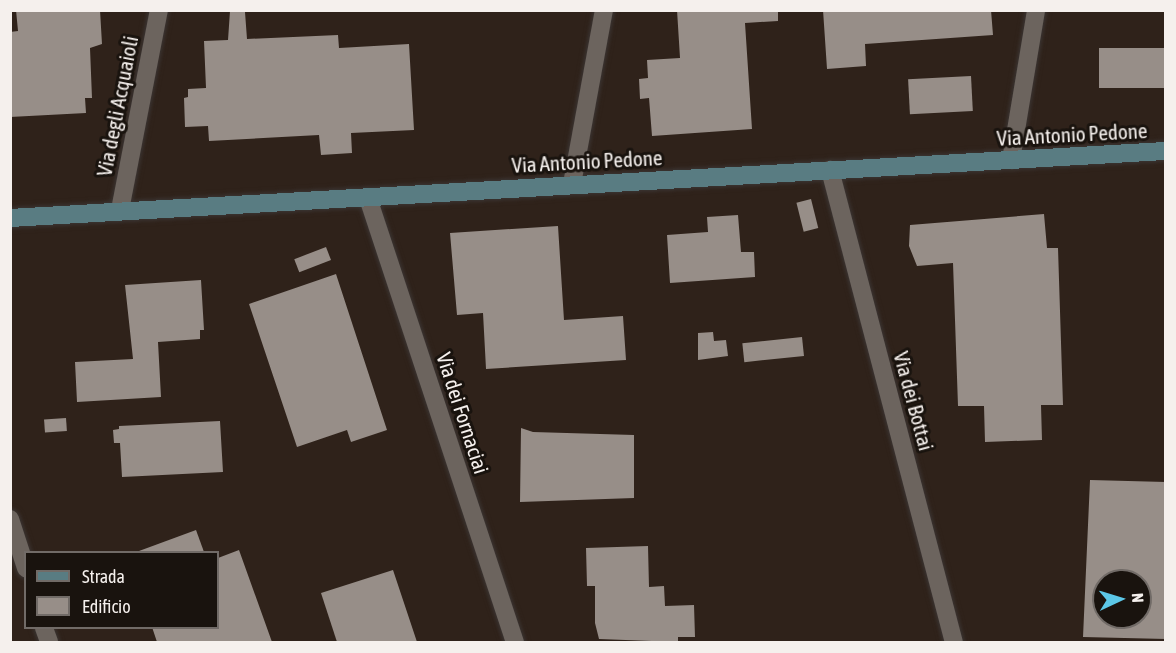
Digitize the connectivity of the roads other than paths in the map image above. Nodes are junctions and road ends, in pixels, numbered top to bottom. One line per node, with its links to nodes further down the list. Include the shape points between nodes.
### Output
1 (159, 10): 9 (street, Via degli Acquaioli)
2 (604, 10): 7 (street)
3 (1036, 10): 5 (street)
4 (1166, 151): 5 (street, Via Antonio Pedone)
5 (1011, 160): 6 (street, Via Antonio Pedone)
6 (830, 170): 7 (street, Via Antonio Pedone); 14 (street, Via dei Bottai)
7 (572, 184): 8 (street, Via Antonio Pedone)
8 (368, 198): 9 (street, Via Antonio Pedone); 13 (street, Via dei Fornaciai)
9 (120, 210): 10 (street, Via Antonio Pedone)
10 (10, 218)
11 (10, 519): 12 (street)
12 (24, 562)
13 (515, 642)
14 (954, 642)

